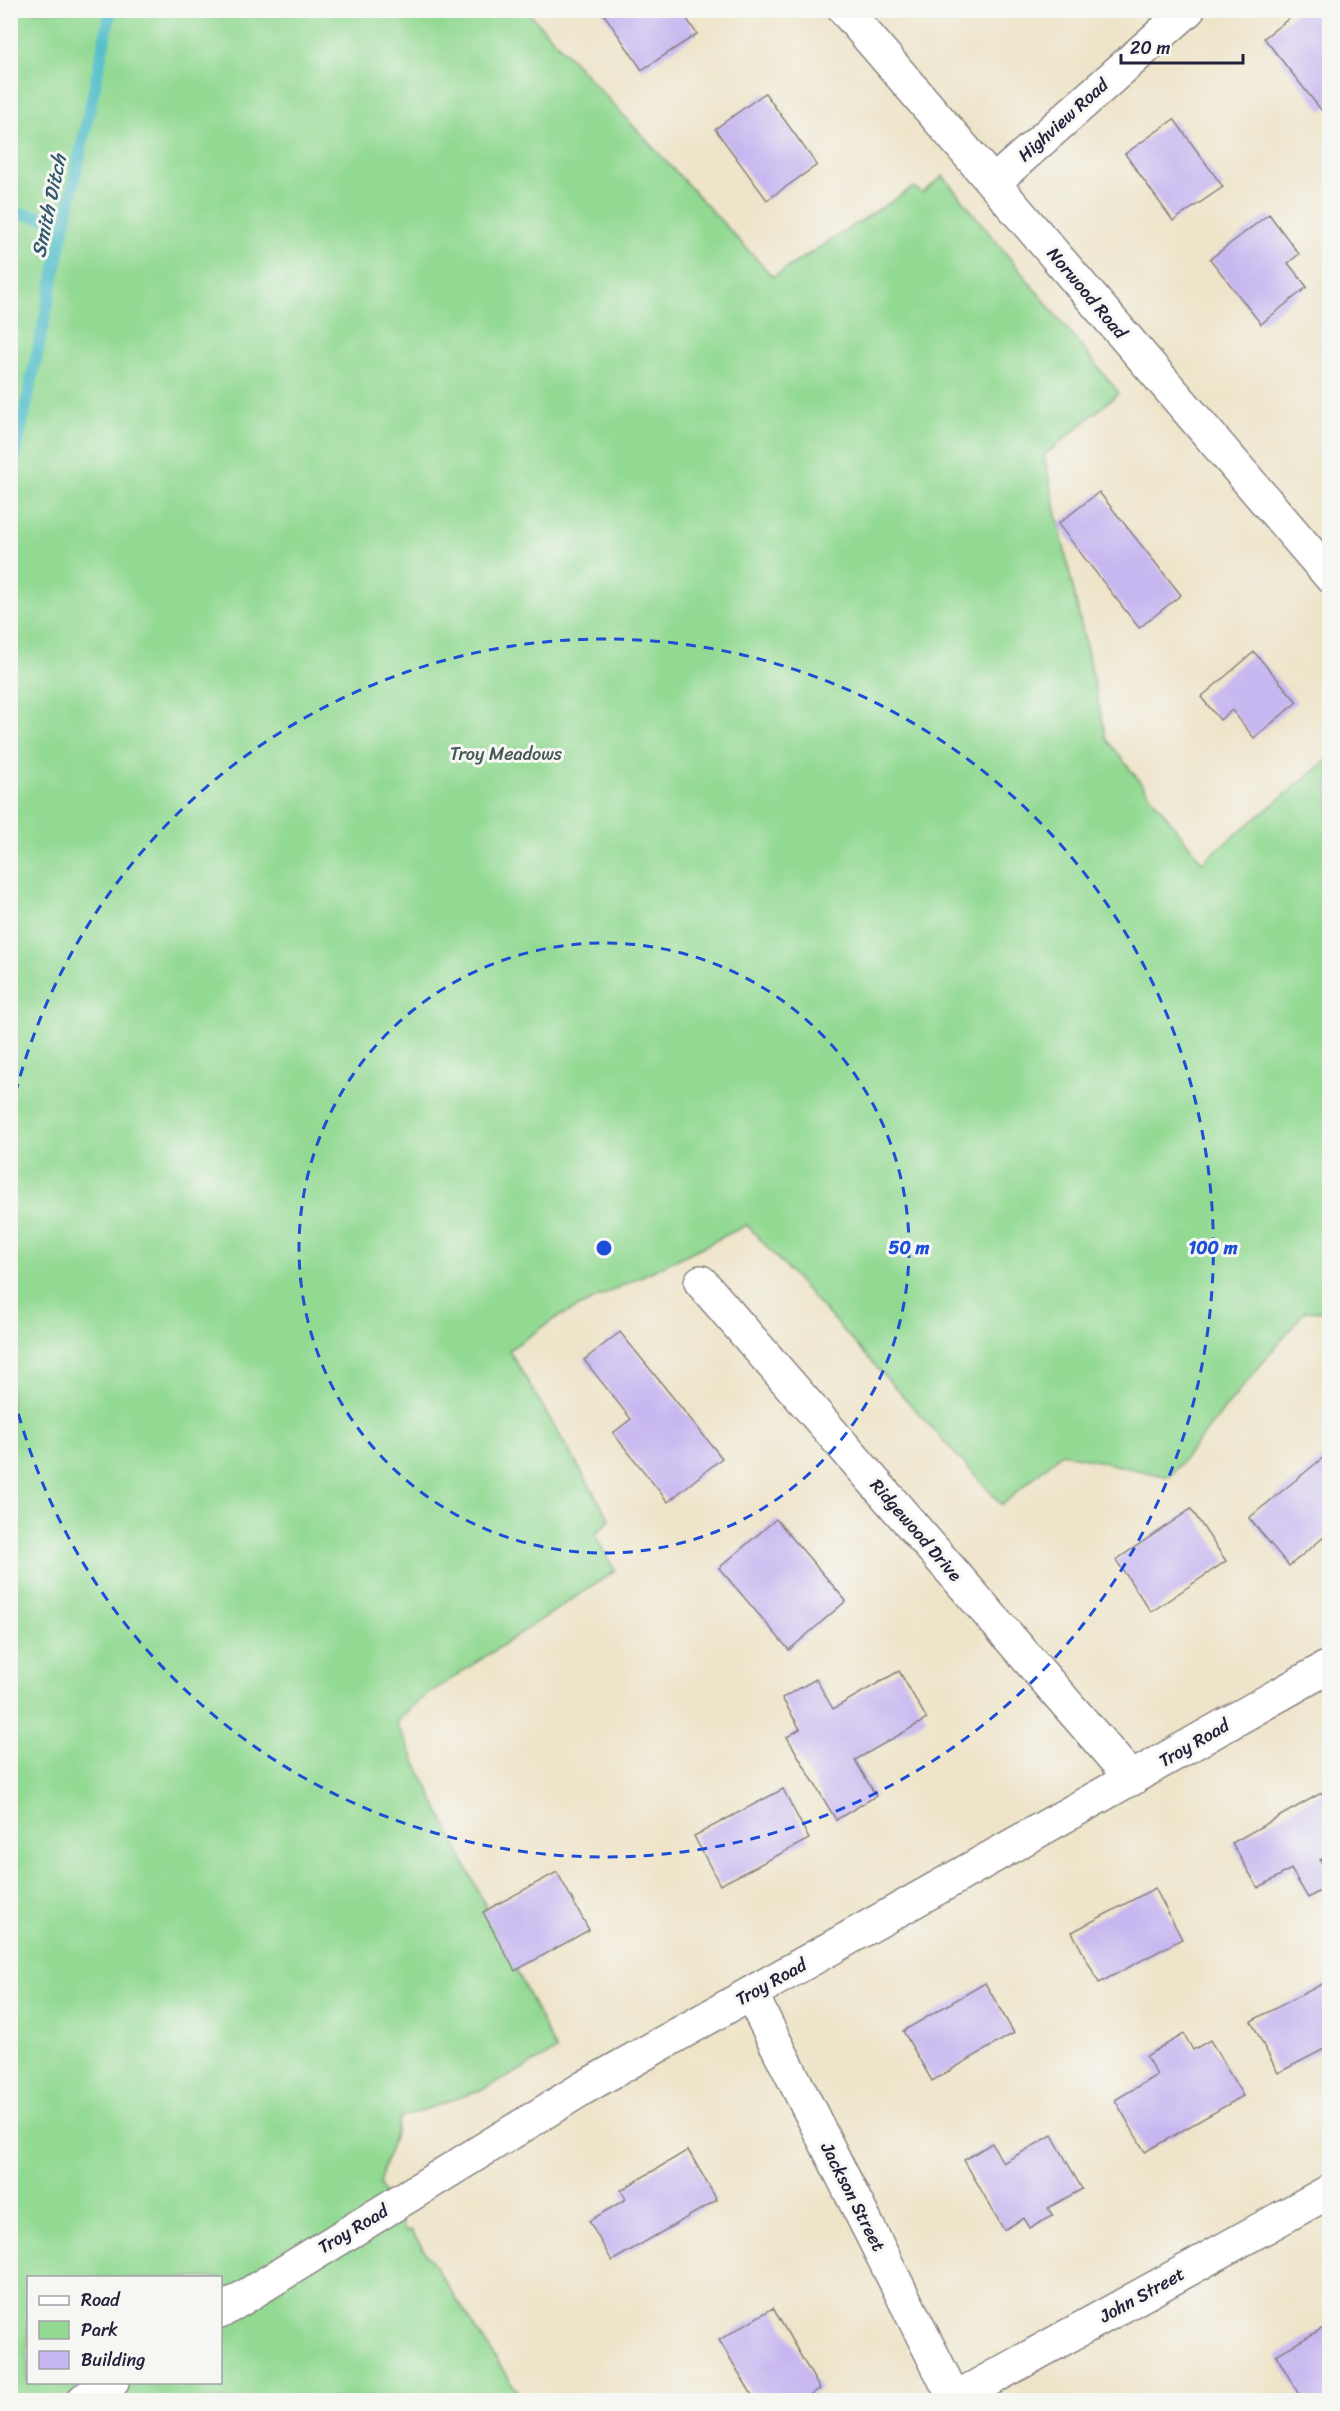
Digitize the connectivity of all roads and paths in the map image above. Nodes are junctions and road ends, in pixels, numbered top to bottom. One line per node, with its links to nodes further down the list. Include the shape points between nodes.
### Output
1 (845, 10): 3 (street, Norwood Road)
2 (1188, 10): 3 (street, Highview Road)
3 (993, 183): 4 (street, Norwood Road)
4 (1329, 576)
5 (701, 1282): 7 (street, Ridgewood Drive)
6 (1329, 1665): 7 (street, Troy Road)
7 (1132, 1779): 8 (street, Troy Road)
8 (752, 1994): 10 (street, Troy Road, via 585,2087); 13 (street, Jackson Street)
9 (1329, 2191): 13 (street, John Street)
10 (222, 2311)
11 (109, 2384): 12 (street)
12 (84, 2400)
13 (954, 2400)

